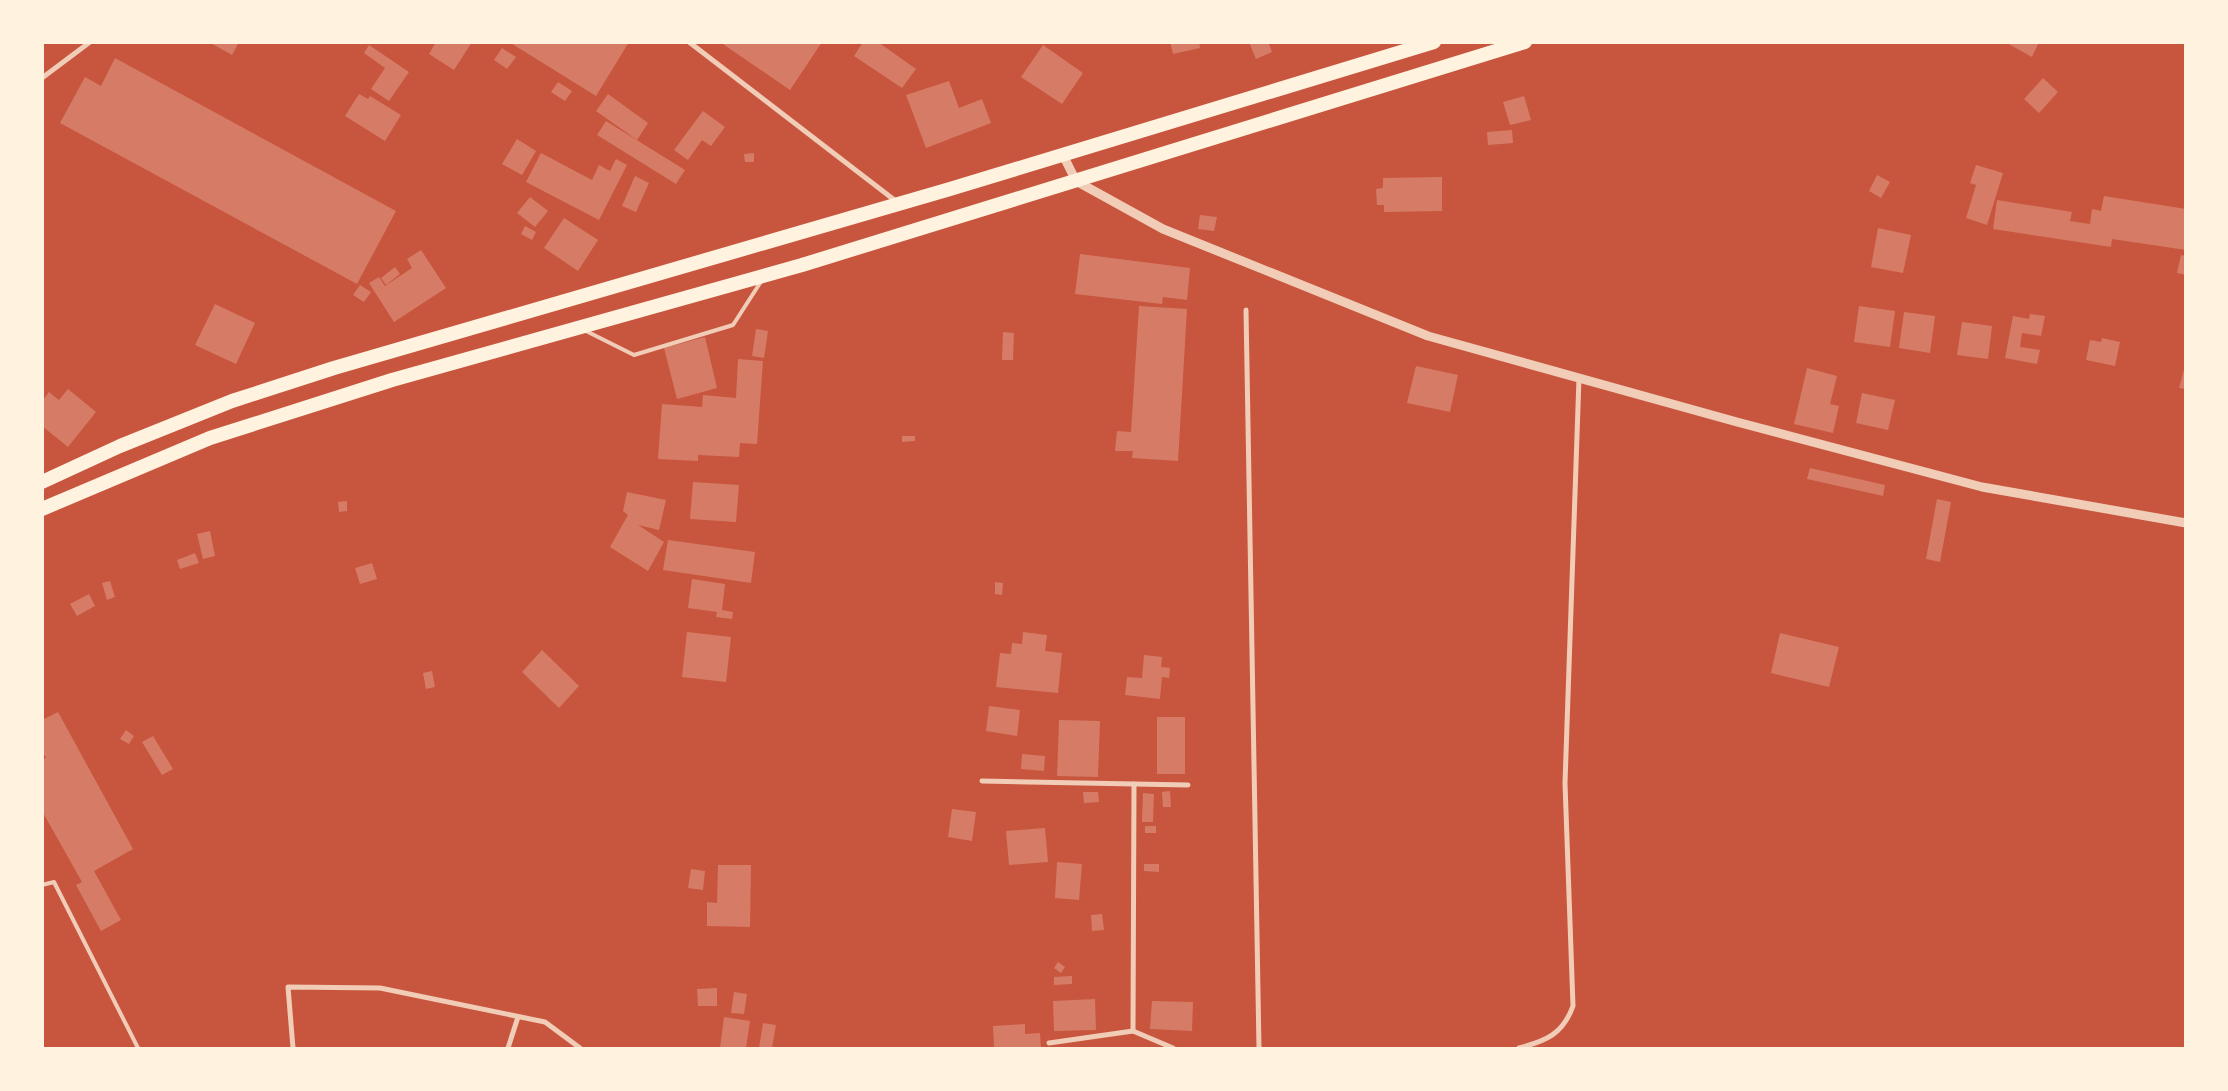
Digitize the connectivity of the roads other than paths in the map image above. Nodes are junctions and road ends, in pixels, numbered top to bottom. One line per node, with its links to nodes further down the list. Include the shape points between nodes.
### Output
1 (90, 42): 5 (street)
2 (689, 42): 8 (street)
3 (1434, 42): 6 (highway)
4 (1525, 42): 7 (highway)
5 (42, 78)
6 (1064, 155): 7 (street); 8 (highway)
7 (1076, 181): 9 (highway); 12 (street, via 1163,229 1428,336)
8 (899, 204): 13 (highway, via 334,368 232,402 120,446)
9 (766, 275): 11 (highway); 11 (lane, via 733,325 634,355)
10 (1246, 310): 28 (street)
11 (580, 327): 14 (highway, via 392,380 210,438)
12 (1579, 378): 15 (street, via 1982,487); 29 (street, via 1565,783 1573,1006 1560,1031)
13 (42, 482)
14 (42, 509)
15 (2186, 523)
16 (982, 781): 17 (street)
17 (1134, 784): 18 (street); 21 (street)
18 (1188, 785)
19 (42, 885): 23 (lane, via 54,882)
20 (518, 1017): 24 (street, via 380,988 288,987); 25 (street); 26 (street, via 545,1022)
21 (1133, 1031): 22 (street); 27 (street)
22 (1049, 1043)
23 (138, 1048)
24 (293, 1048)
25 (508, 1048)
26 (580, 1048)
27 (1173, 1048)
28 (1259, 1048)
29 (1519, 1048)

